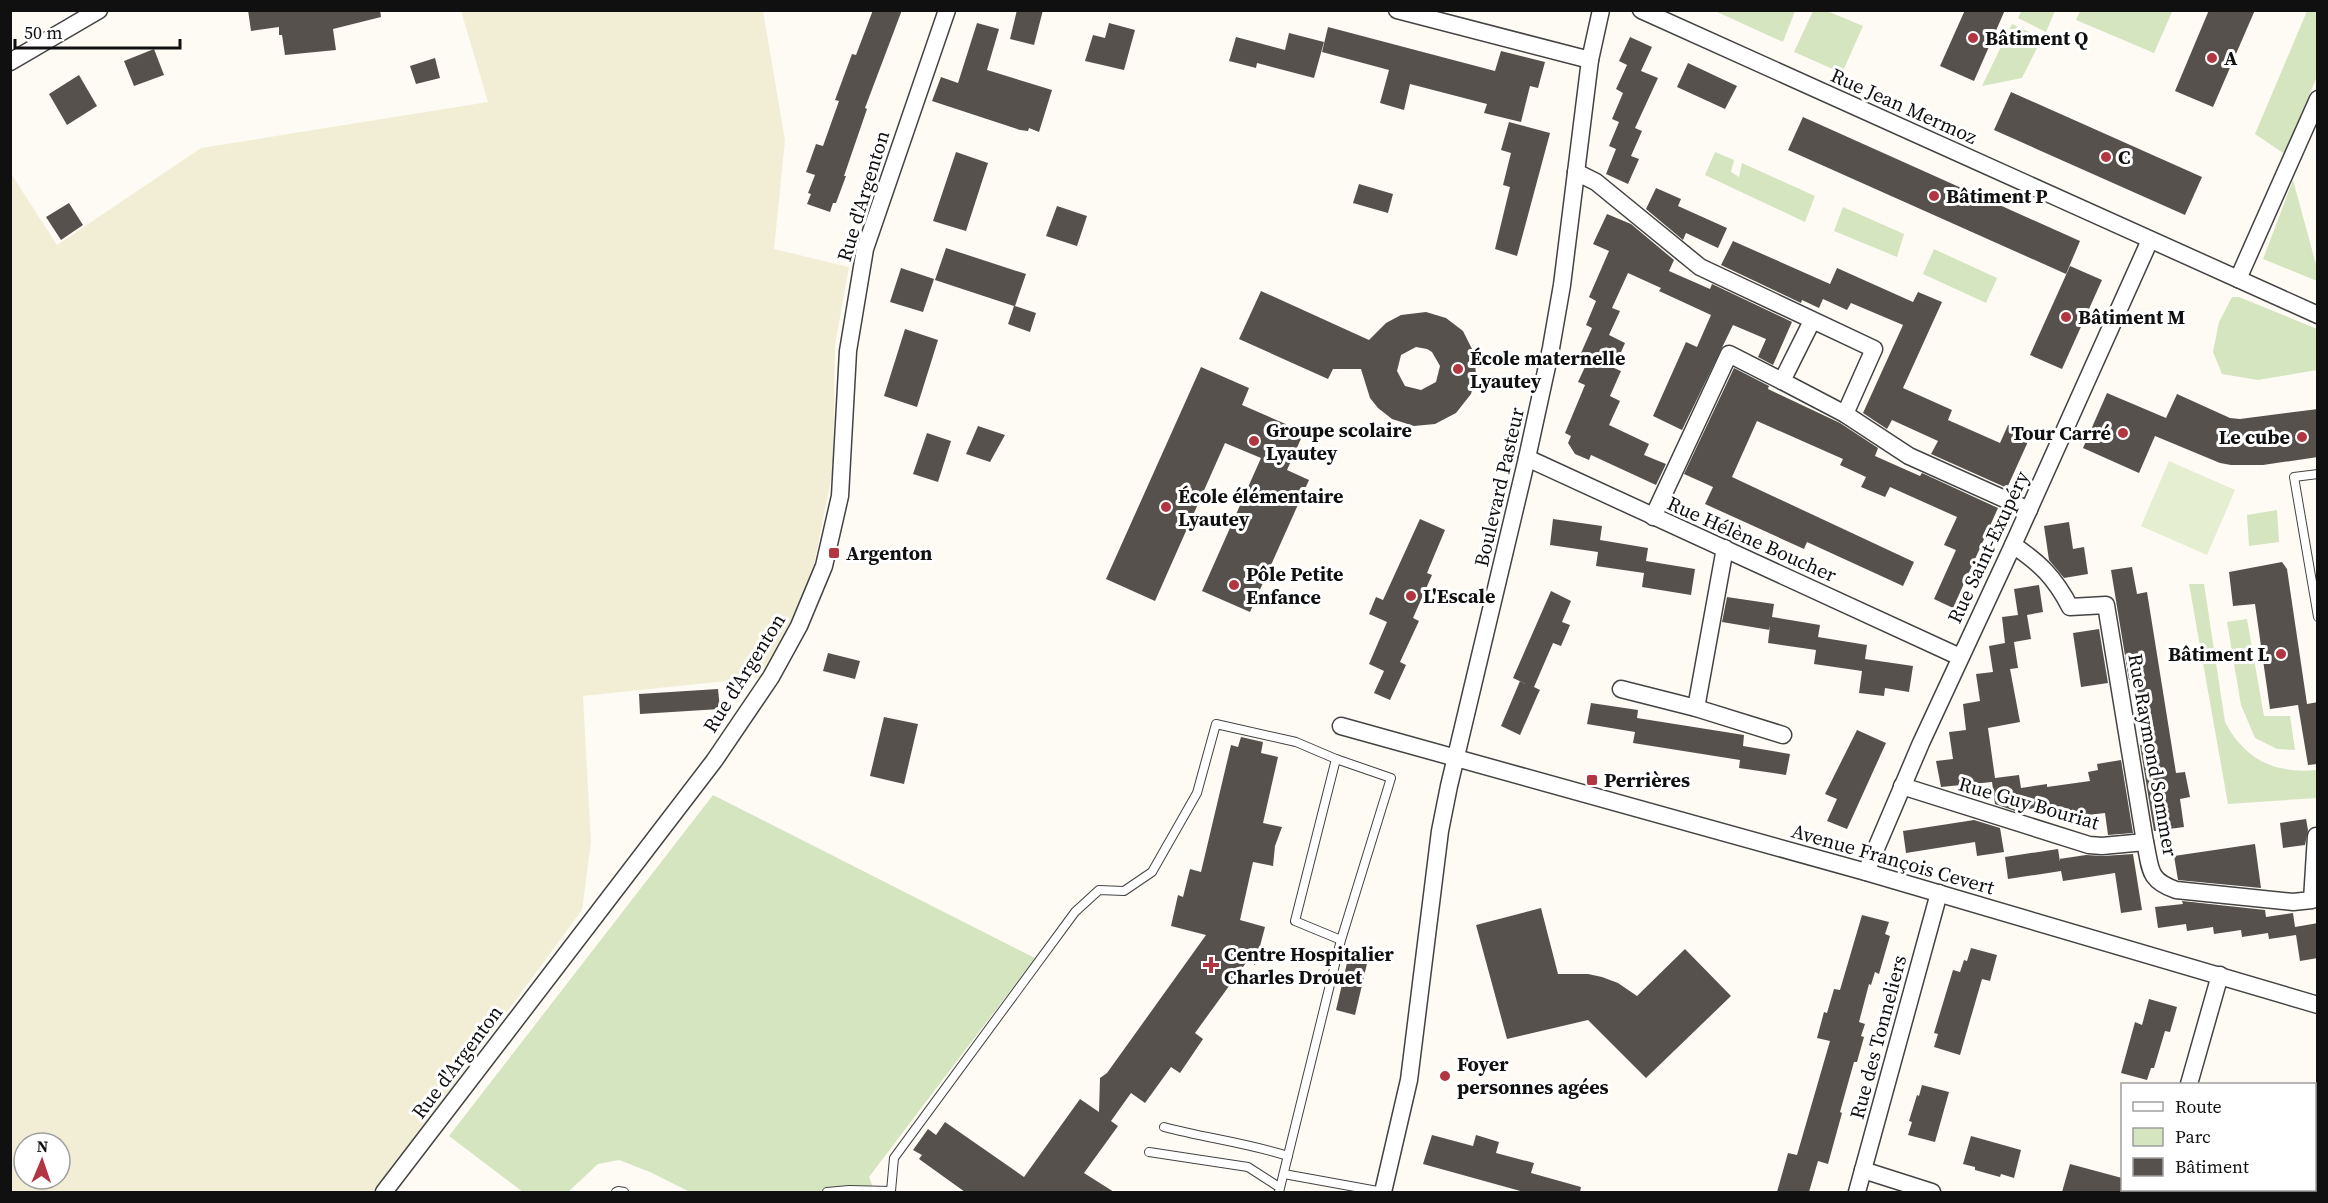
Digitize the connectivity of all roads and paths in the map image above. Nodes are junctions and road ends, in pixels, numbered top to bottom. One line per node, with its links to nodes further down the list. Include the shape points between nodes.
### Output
1 (99, 10): 7 (street)
2 (947, 10): 45 (street, Rue d'Argenton, via 865,249 848,351 840,496 824,566 799,626 771,677 714,761)
3 (1397, 10): 6 (street)
4 (1601, 10): 6 (street, Boulevard Pasteur)
5 (1641, 10): 10 (street, Rue Jean Mermoz)
6 (1590, 60): 9 (street, Boulevard Pasteur)
7 (10, 63)
8 (2318, 99): 11 (street)
9 (1576, 172): 13 (street, via 1596,182 1700,267); 16 (street, Boulevard Pasteur, via 1551,348)
10 (2150, 240): 11 (street, Rue Jean Mermoz); 18 (street, Rue Saint-Exupéry)
11 (2238, 279): 12 (street, Rue Jean Mermoz)
12 (2318, 315)
13 (1812, 321): 14 (street); 15 (street, via 1874,349)
14 (1782, 381): 15 (street); 19 (street, via 1729,354)
15 (1845, 414): 18 (street, via 1908,456)
16 (1527, 458): 19 (street, Rue Hélène Boucher); 28 (street, Boulevard Pasteur)
17 (2318, 474): 22 (lane, via 2294,477)
18 (2029, 510): 20 (street, Rue Saint-Exupéry)
19 (1653, 517): 21 (street, Rue Hélène Boucher)
20 (2013, 545): 23 (street, Rue Saint-Exupéry); 32 (street, Rue Raymond Sommer, via 2042,565 2070,607 2106,605)
21 (1725, 548): 23 (street, Rue Hélène Boucher); 25 (street)
22 (2318, 617)
23 (1960, 657): 30 (street, Rue Saint-Exupéry)
24 (1622, 689): 25 (street)
25 (1696, 708): 27 (street)
26 (1341, 726): 28 (street, Avenue François Cevert)
27 (1783, 735)
28 (1456, 757): 33 (street, Avenue François Cevert); 50 (street, Boulevard Pasteur, via 1440,831 1409,1080)
29 (1336, 759): 35 (lane, via 1295,921); 35 (lane, via 1391,778); 49 (lane, via 1296,742 1216,724 1197,793 1152,872 1124,891 1099,890 1075,912 894,1158)
30 (1902, 786): 32 (street, Rue Guy Bouriat, via 2089,845); 33 (street, Rue Saint-Exupéry)
31 (2316, 836): 32 (street, Rue Raymond Sommer, via 2312,900 2293,902 2176,890 2162,885 2155,879)
32 (2145, 842)
33 (1866, 872): 34 (street, Avenue François Cevert)
34 (1939, 893): 36 (street, Avenue François Cevert); 42 (street, Rue des Tonneliers)
35 (1341, 940): 41 (lane)
36 (2220, 975): 37 (street, Avenue François Cevert); 38 (street)
37 (2318, 1005)
38 (2189, 1083)
39 (1164, 1127): 41 (lane)
40 (1149, 1152): 44 (lane, via 1248,1167)
41 (1288, 1156): 43 (lane)
42 (1863, 1170): 51 (street, Rue des Tonneliers); 52 (street)
43 (1284, 1173): 44 (lane); 50 (lane)
44 (1279, 1190)
45 (384, 1192)
46 (616, 1192): 47 (lane)
47 (624, 1192)
48 (826, 1192): 49 (lane)
49 (891, 1192)
50 (1384, 1192)
51 (1857, 1192)
52 (1932, 1192)

